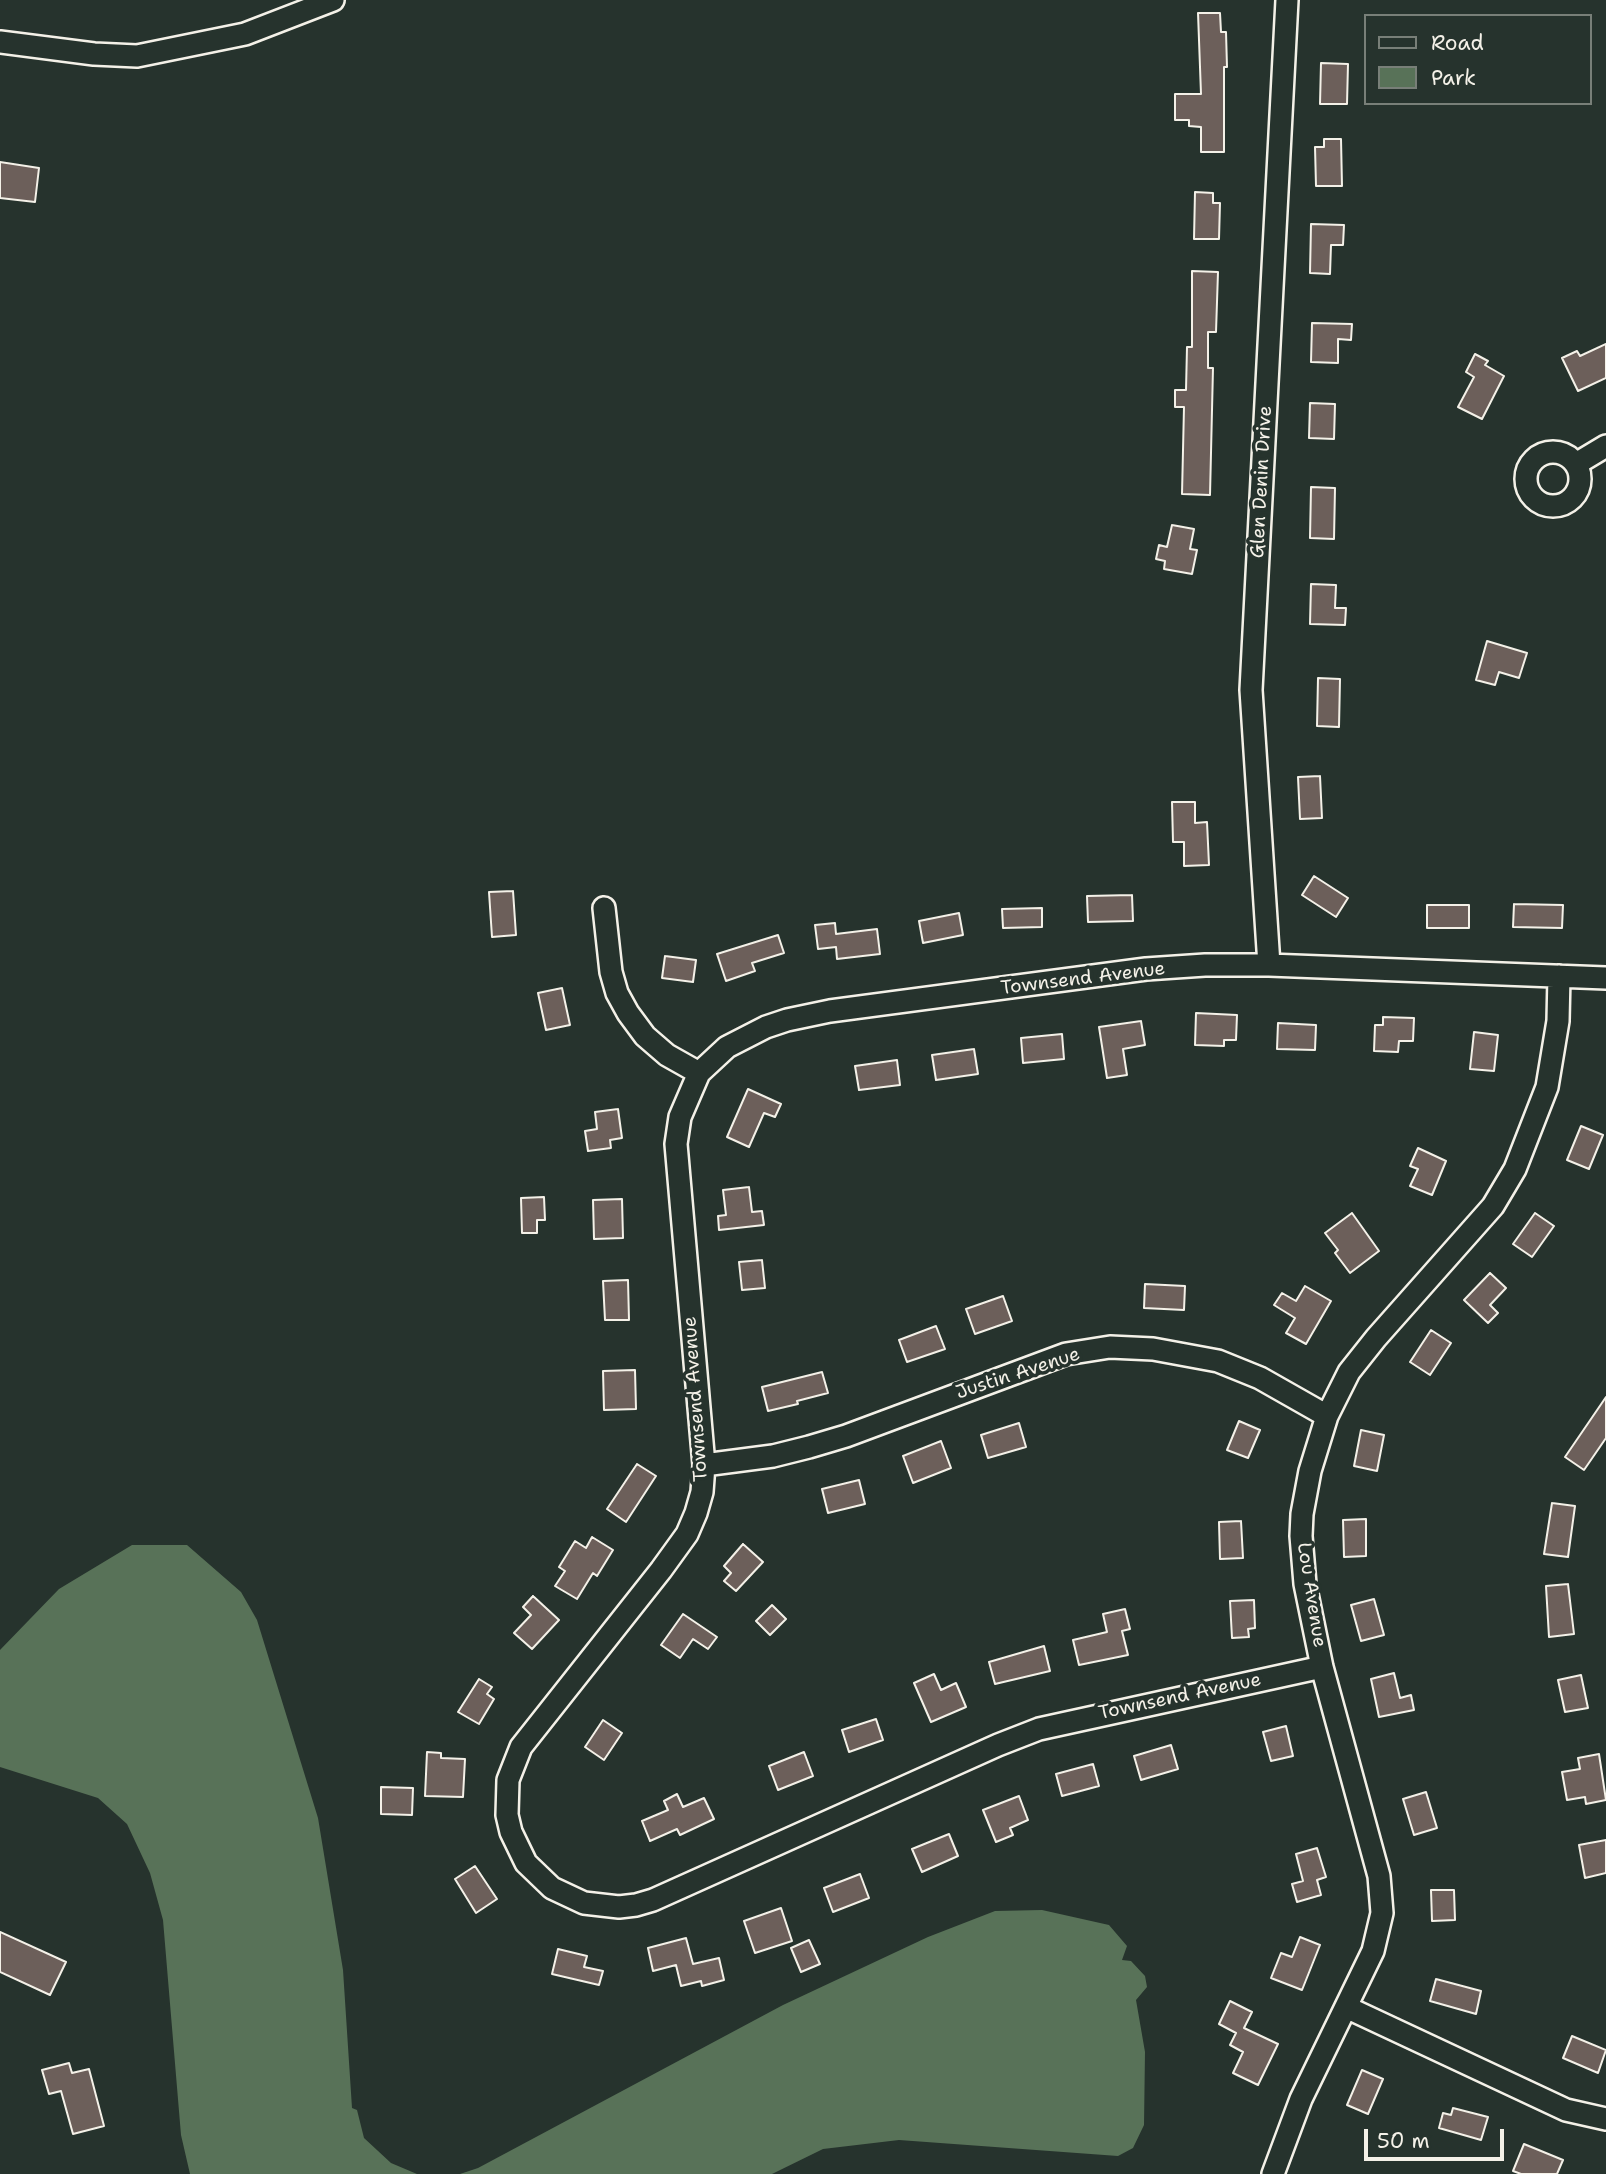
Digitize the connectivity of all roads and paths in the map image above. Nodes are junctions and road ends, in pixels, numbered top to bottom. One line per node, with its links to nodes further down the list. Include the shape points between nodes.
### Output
1 (333, 0): 3 (street, via 246,34 137,56)
2 (1287, 0): 7 (street, Glen Denin Drive, via 1251,690)
3 (0, 42)
4 (1606, 446): 5 (street)
5 (1576, 464)
6 (604, 908): 10 (street, via 611,972 628,1013 667,1055)
7 (1269, 965): 8 (street, Townsend Avenue); 10 (street, Townsend Avenue, via 1146,969 830,1011 787,1020 746,1036)
8 (1559, 976): 9 (street, Townsend Avenue); 11 (street, Lou Avenue, via 1558,1021 1547,1087 1516,1169 1493,1206 1349,1373)
9 (1606, 978)
10 (698, 1073): 12 (street, Townsend Avenue, via 680,1117 676,1144)
11 (1327, 1416): 12 (street, Justin Avenue, via 1260,1378 1218,1361 1153,1349 1110,1347 1066,1354 846,1436 773,1456); 13 (street, Lou Avenue, via 1307,1482 1301,1536)
12 (704, 1465): 13 (street, Townsend Avenue, via 702,1492 687,1534 531,1733 508,1780 509,1824 526,1863 552,1888 584,1903 619,1907 653,1900 1038,1729)
13 (1322, 1667): 14 (street, Lou Avenue, via 1382,1894 1373,1951)
14 (1346, 2007): 15 (street, via 1566,2110); 16 (street, Lou Avenue, via 1301,2099)
15 (1606, 2119)
16 (1273, 2174)

